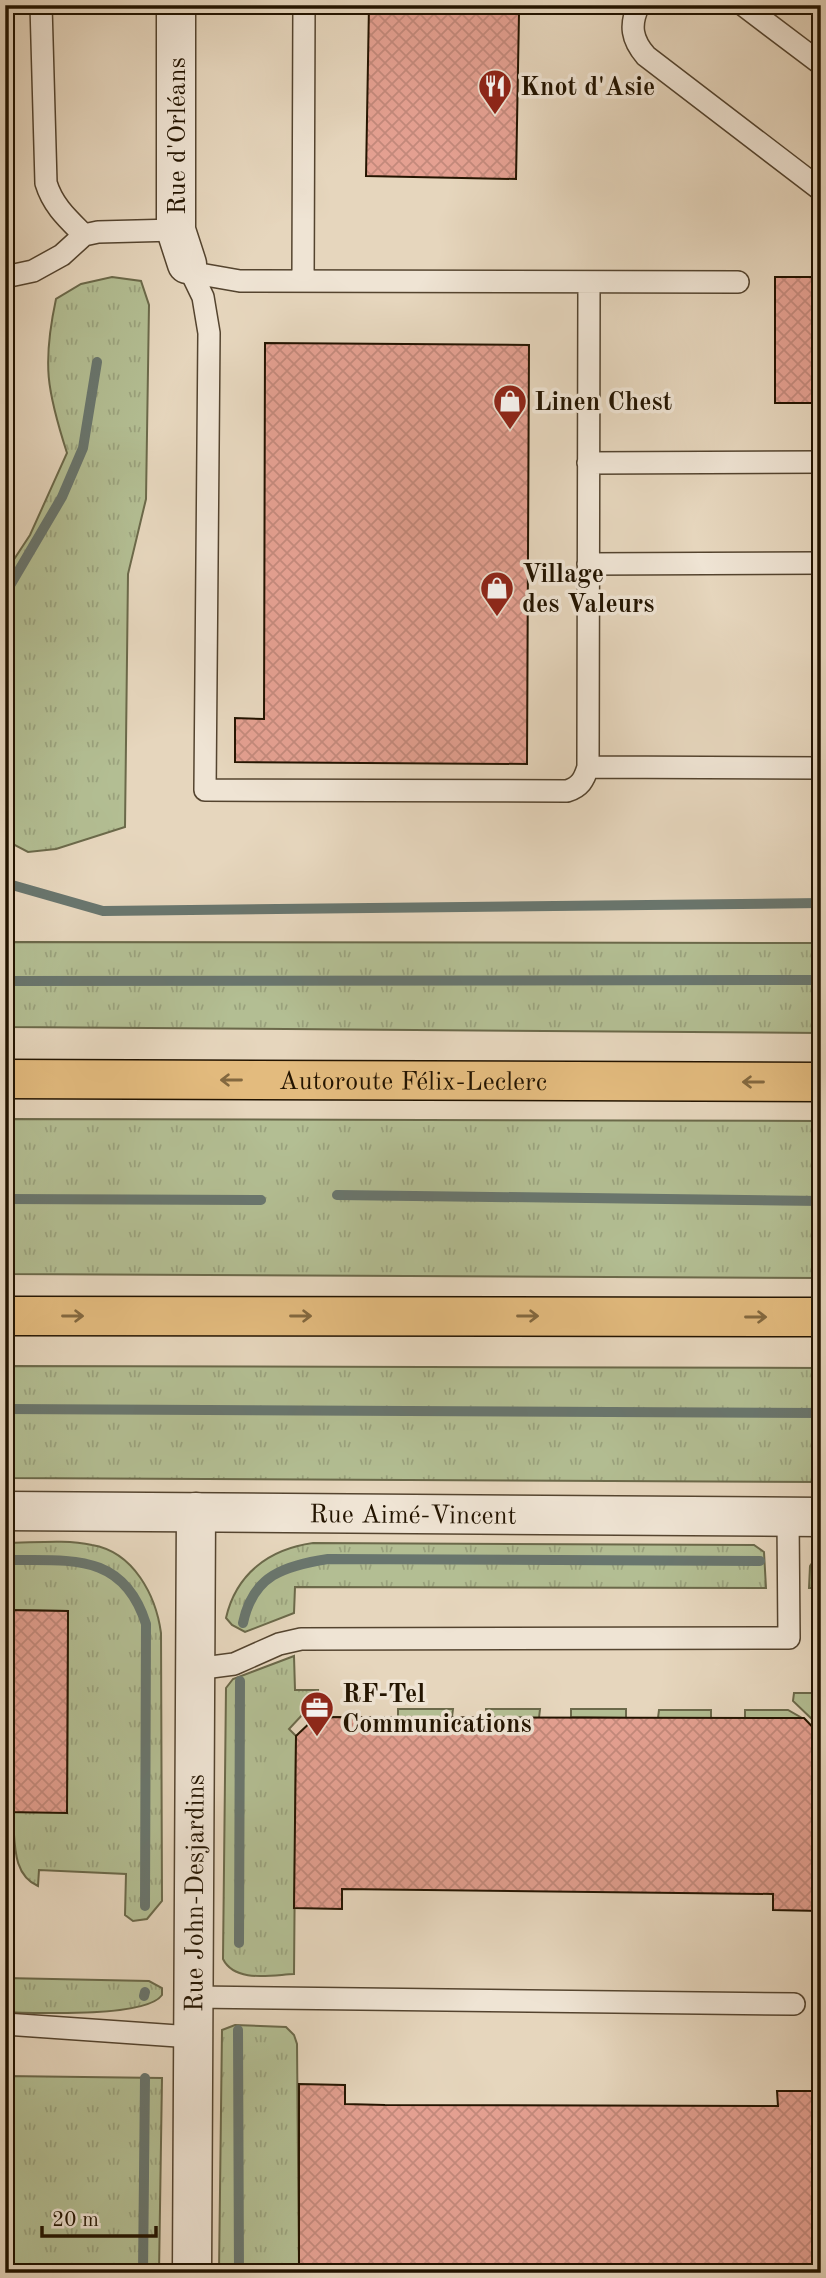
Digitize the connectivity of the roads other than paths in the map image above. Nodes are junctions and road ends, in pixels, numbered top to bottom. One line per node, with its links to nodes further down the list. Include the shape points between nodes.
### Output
1 (41, 5): 8 (lane, via 46,183 62,214)
2 (176, 5): 9 (street, Rue d'Orléans)
3 (304, 5): 11 (lane)
4 (639, 5): 7 (lane, via 634,36 646,56)
5 (743, 5): 6 (lane)
6 (821, 64)
7 (821, 190)
8 (84, 235): 9 (lane, via 98,232); 10 (lane, via 62,255 33,271)
9 (181, 247): 11 (lane, via 200,274 216,279); 18 (lane, via 203,297 209,334 205,790 566,791 584,779)
10 (5, 277)
11 (303, 281): 12 (lane)
12 (589, 282): 13 (lane); 15 (lane)
13 (738, 282)
14 (821, 462): 15 (lane)
15 (589, 463): 17 (lane)
16 (821, 563): 17 (lane)
17 (588, 564): 18 (lane)
18 (587, 767): 19 (lane)
19 (821, 768)
20 (5, 1079): 21 (highway, Autoroute Félix-Leclerc, one-way to 20)
21 (821, 1082)
22 (5, 1316): 23 (highway, one-way to 23)
23 (821, 1317)
24 (5, 1511): 25 (street, Rue Aimé-Vincent)
25 (196, 1512): 26 (street, Rue Aimé-Vincent); 27 (street, Rue John-Desjardins)
26 (805, 1517): 27 (lane, via 789,1639 301,1639 234,1664)
27 (196, 1669): 28 (street, Rue John-Desjardins)
28 (192, 1997): 29 (lane); 31 (street, Rue John-Desjardins)
29 (794, 2004)
30 (5, 2024): 31 (lane)
31 (192, 2037): 32 (street, Rue John-Desjardins)
32 (192, 2273)

